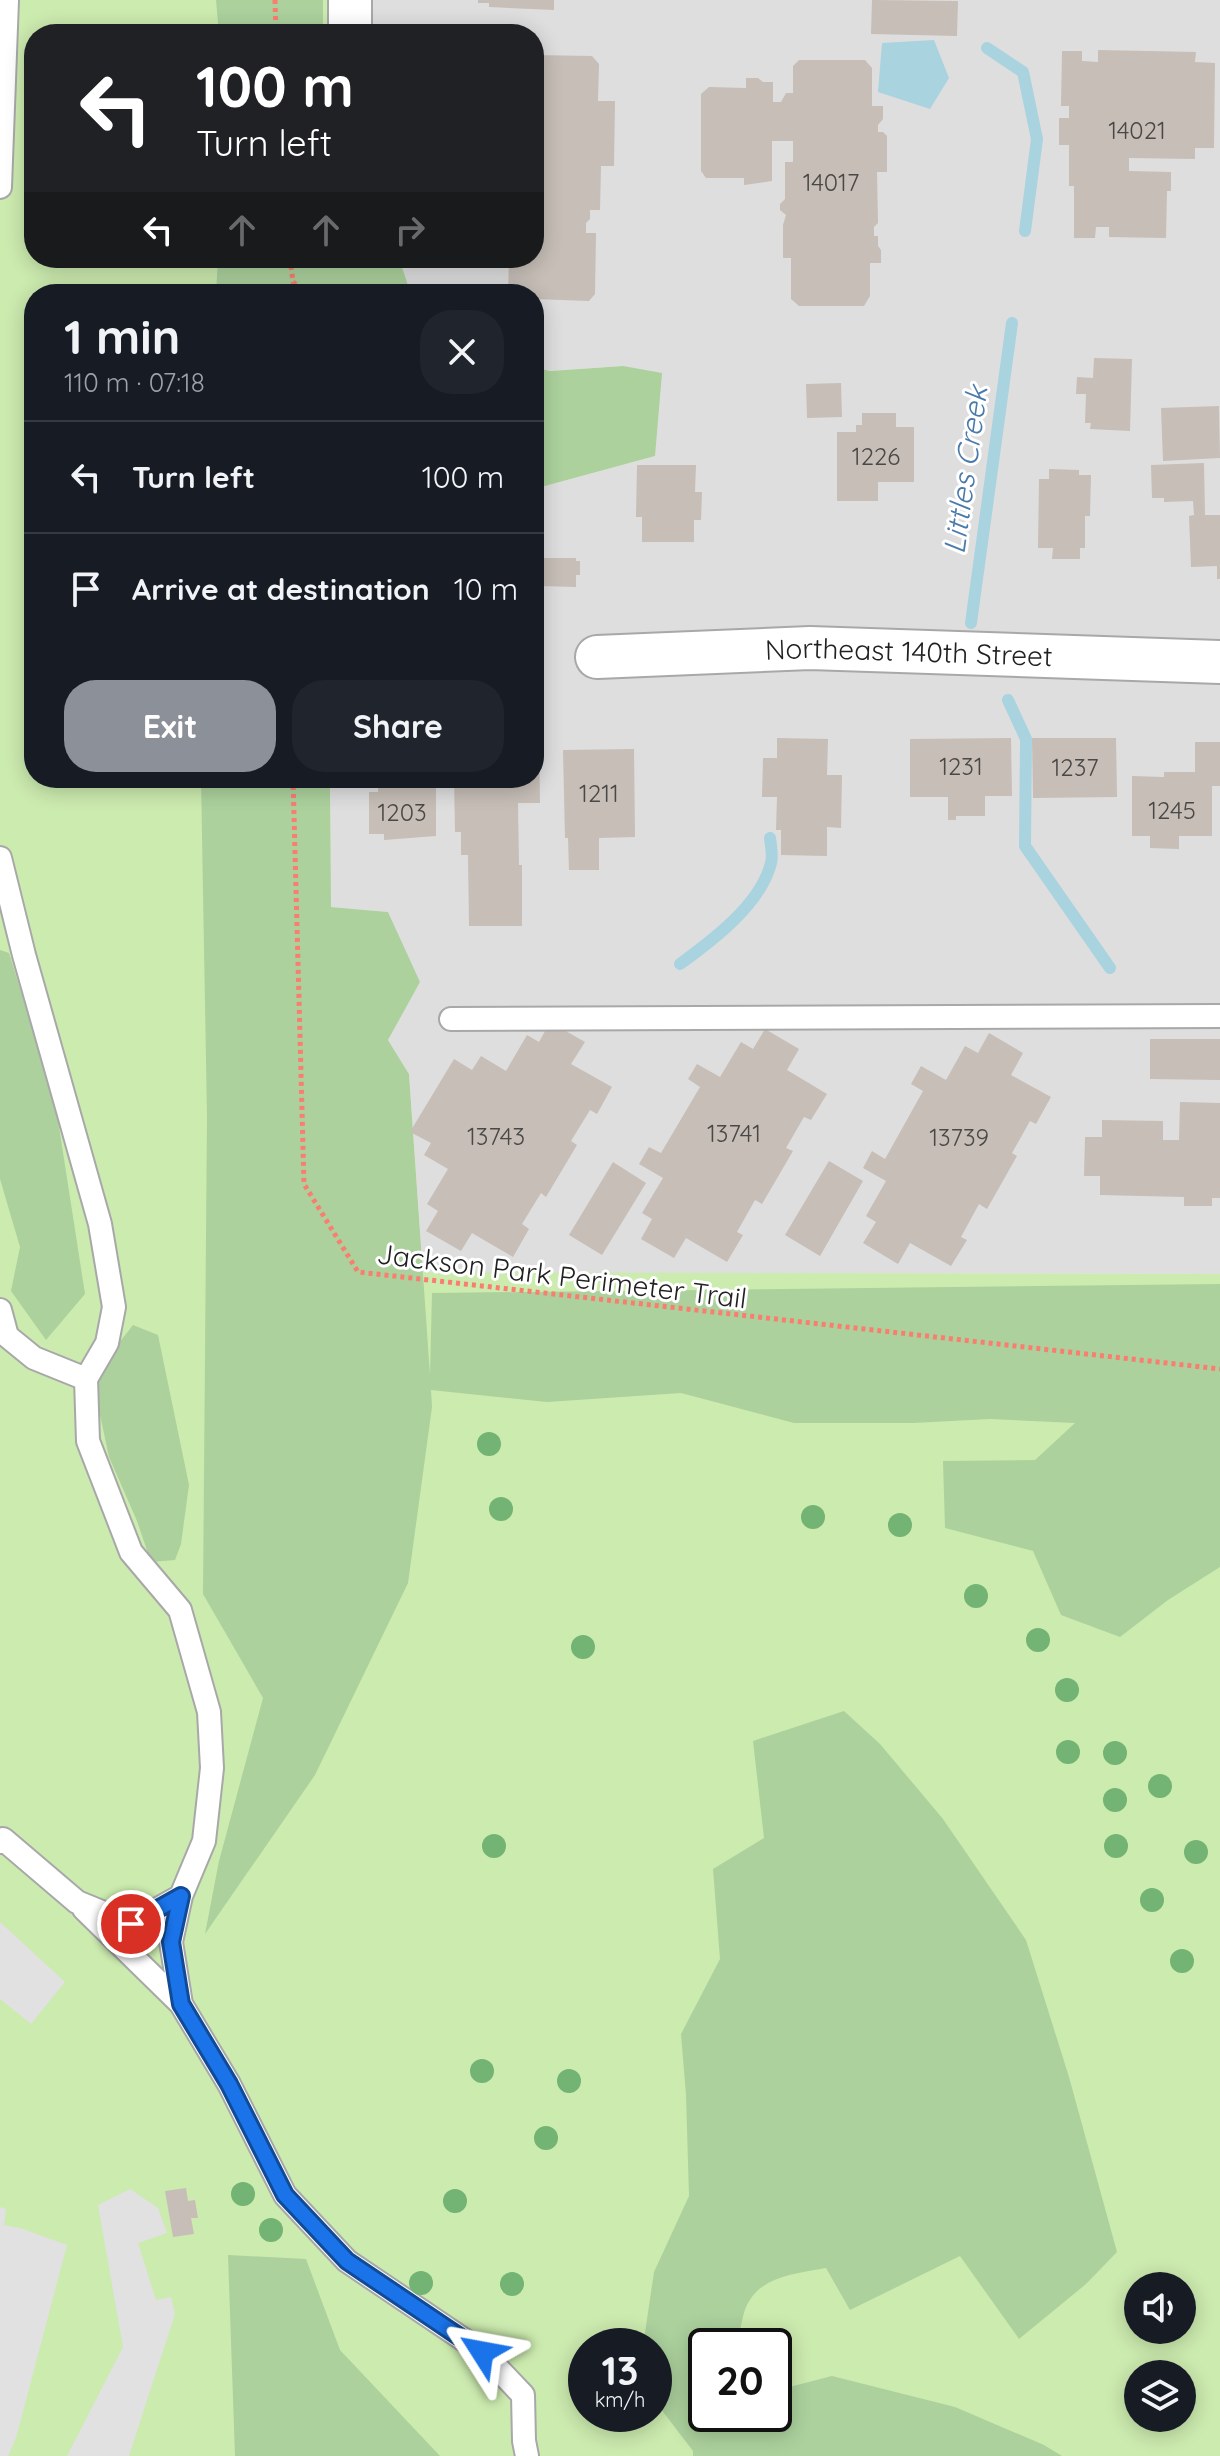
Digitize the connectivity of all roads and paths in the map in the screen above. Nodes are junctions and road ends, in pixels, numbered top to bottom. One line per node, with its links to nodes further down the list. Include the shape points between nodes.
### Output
1 (7, 0): 6 (lane)
2 (275, 0): 4 (path)
3 (350, 0): 5 (street)
4 (276, 24)
5 (350, 24)
6 (0, 187)
7 (597, 657): 8 (street, Northeast 140th Street, via 810,648)
8 (1220, 662)
9 (293, 788): 14 (path, Jackson Park Perimeter Trail, via 304,1184 358,1272)
10 (0, 858): 15 (lane, via 100,1224 114,1307 107,1343)
11 (1220, 1016): 12 (lane)
12 (451, 1019)
13 (0, 1310): 15 (lane, via 7,1336 34,1358)
14 (1220, 1369)
15 (86, 1379): 17 (lane, via 88,1441 131,1552 180,1610 209,1712 212,1768 204,1841)
16 (0, 1842): 18 (lane, via 3,1839)
17 (181, 1896): 18 (lane, via 131,1924); 19 (lane, via 171,1942)
18 (77, 1902): 19 (lane)
19 (181, 2004): 20 (lane, via 285,2195 347,2261 482,2352 523,2395)
20 (527, 2456)

